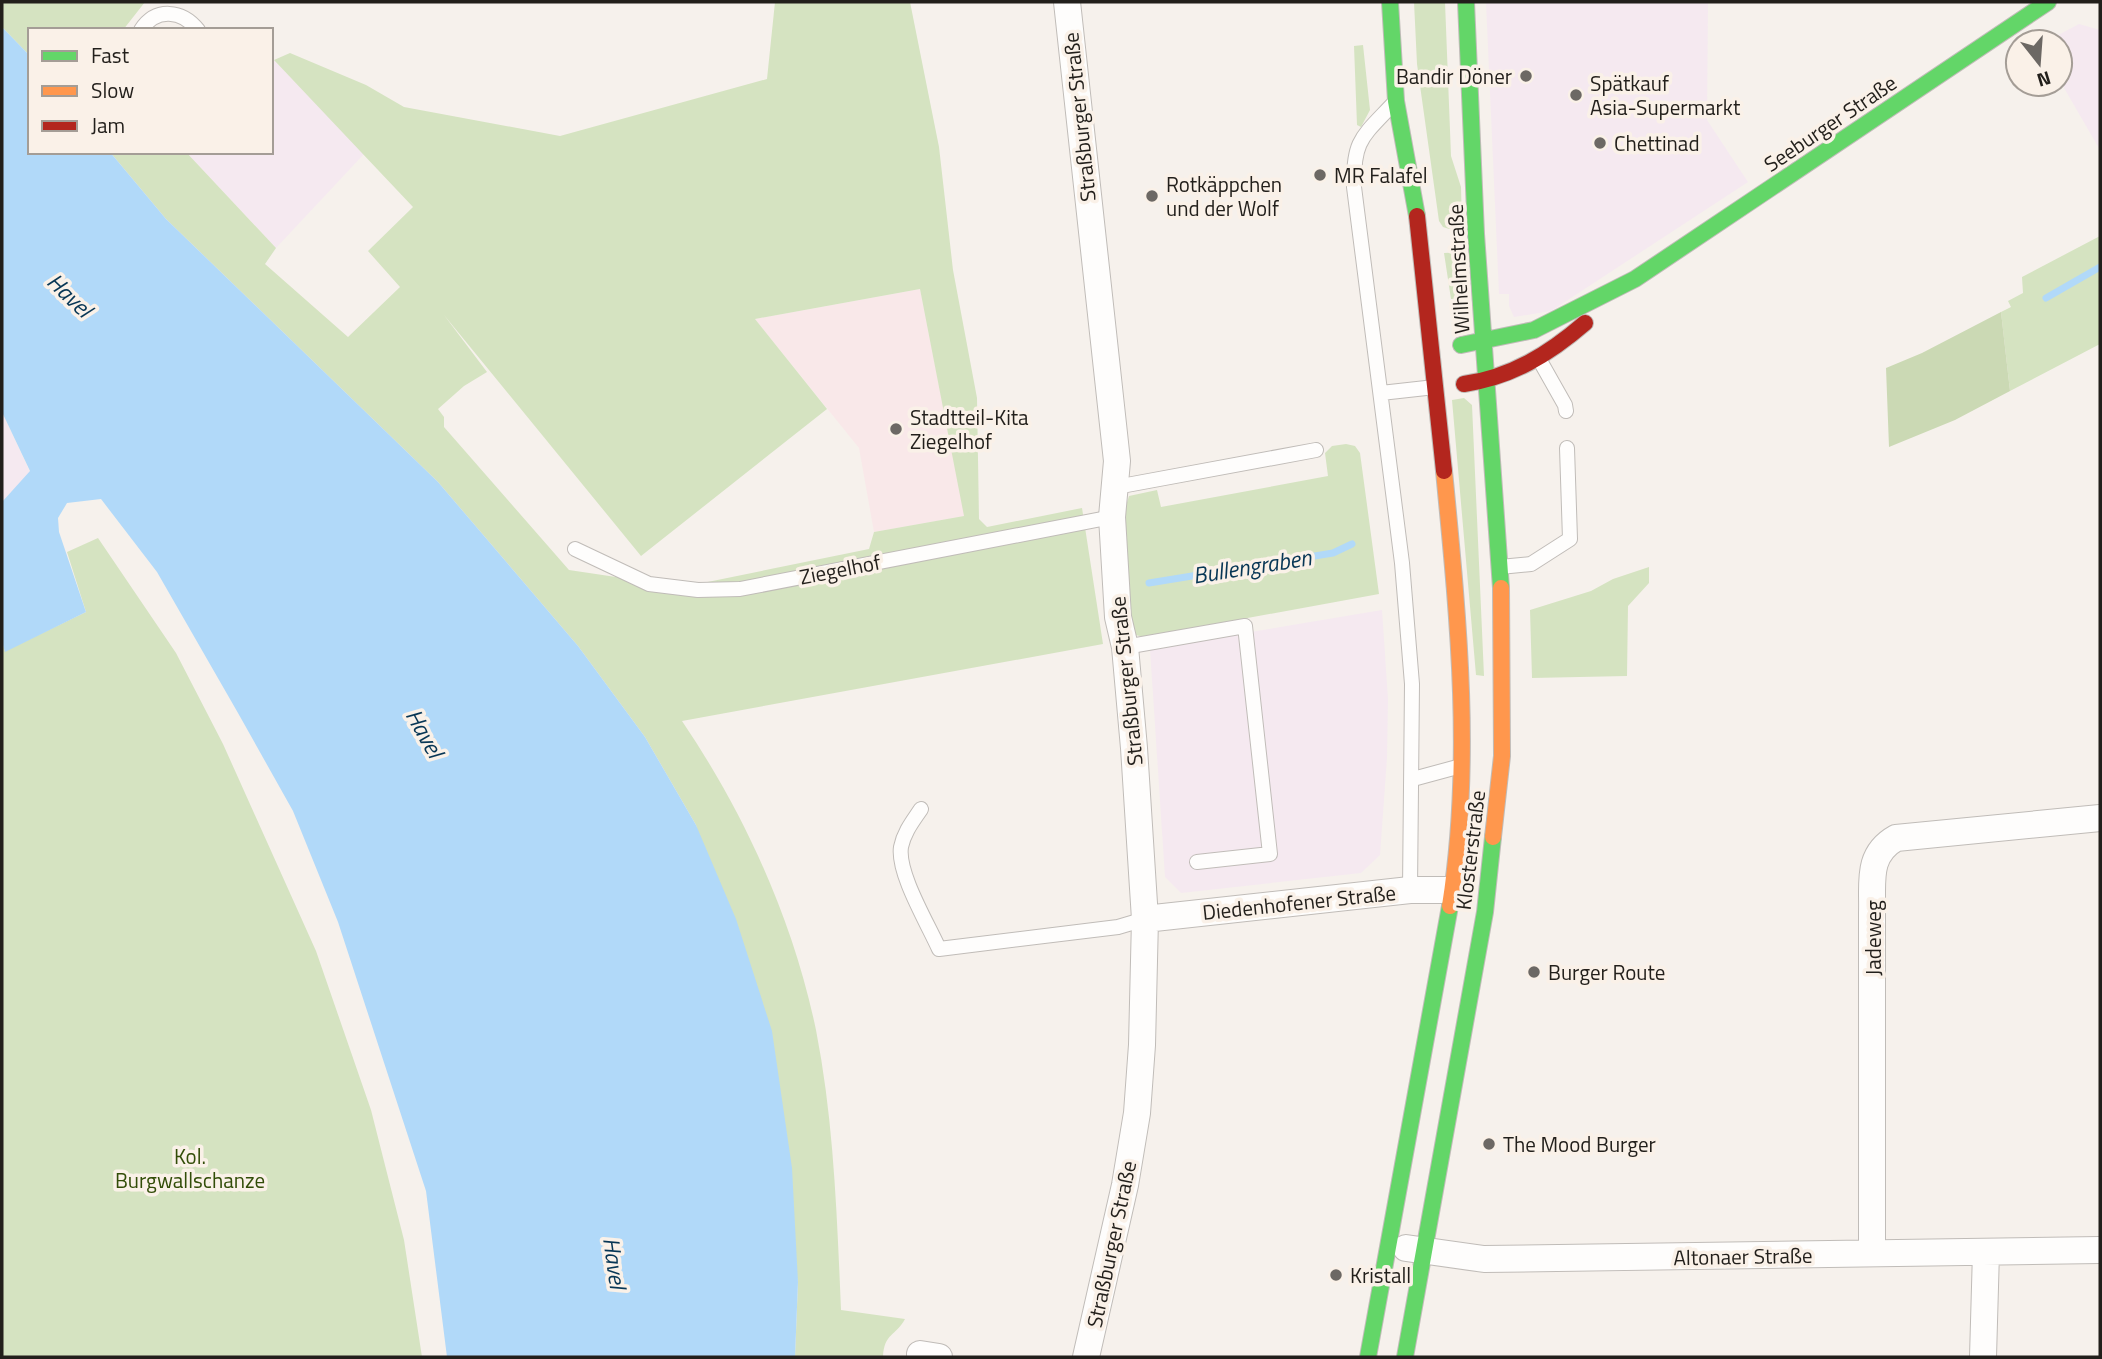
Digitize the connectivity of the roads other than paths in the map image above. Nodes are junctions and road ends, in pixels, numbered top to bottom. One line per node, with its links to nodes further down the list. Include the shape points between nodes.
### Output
1 (1067, 2): 21 (street, Straßburger Straße, via 1117,461)
2 (1390, 2): 8 (main road, Wilhelmstraße)
3 (1466, 2): 9 (main road, Wilhelmstraße)
4 (2048, 2): 11 (main road, Seeburger Straße)
5 (175, 7): 6 (lane, via 150,19); 7 (lane)
6 (143, 28)
7 (196, 28)
8 (1396, 101): 13 (main road, Wilhelmstraße, via 1427,241); 17 (lane, via 1360,139 1353,158)
9 (1476, 234): 10 (main road); 12 (main road, Wilhelmstraße)
10 (1460, 242)
11 (1635, 279): 12 (main road, Seeburger Straße, via 1534,330); 14 (main road, Seeburger Straße)
12 (1485, 342): 13 (main road, Wilhelmstraße); 15 (main road, Klosterstraße)
13 (1432, 349): 16 (main road, Klosterstraße)
14 (1538, 358): 15 (main road, Seeburger Straße); 18 (lane)
15 (1488, 382): 16 (main road); 24 (main road, Klosterstraße)
16 (1436, 387): 17 (lane); 26 (main road, Klosterstraße, via 1461,636)
17 (1381, 393): 27 (lane, via 1403,575 1412,684)
18 (1566, 411)
19 (1567, 448): 24 (lane, via 1570,539 1531,564)
20 (1316, 450): 21 (lane)
21 (1116, 486): 22 (street, Straßburger Straße)
22 (1112, 517): 23 (lane, Ziegelhof, via 740,589 649,584); 25 (street, Straßburger Straße, via 1118,617)
23 (575, 550)
24 (1500, 568): 36 (main road, Klosterstraße, via 1504,677 1496,829)
25 (1125, 647): 30 (lane, via 1245,626 1270,854); 33 (street, Straßburger Straße)
26 (1463, 765): 27 (lane); 32 (main road, Klosterstraße)
27 (1413, 779): 31 (lane)
28 (921, 808): 33 (lane, via 906,831 902,866 939,949 1118,927)
29 (2100, 818): 38 (street, Jadeweg, via 1896,838 1877,852 1872,913)
30 (1197, 862)
31 (1410, 890): 32 (street, Diedenhofener Straße); 33 (street, Diedenhofener Straße)
32 (1453, 890): 34 (main road, Klosterstraße)
33 (1145, 919): 39 (street, Straßburger Straße, via 1137,1113)
34 (1388, 1244): 36 (street, Altonaer Straße); 40 (main road, Klosterstraße)
35 (2100, 1250): 37 (street, Altonaer Straße)
36 (1424, 1251): 38 (street, Altonaer Straße, via 1483,1259); 41 (main road, Klosterstraße)
37 (1986, 1252): 38 (street, Altonaer Straße); 42 (street)
38 (1872, 1253)
39 (1086, 1357)
40 (1368, 1357)
41 (1405, 1357)
42 (1983, 1357)

